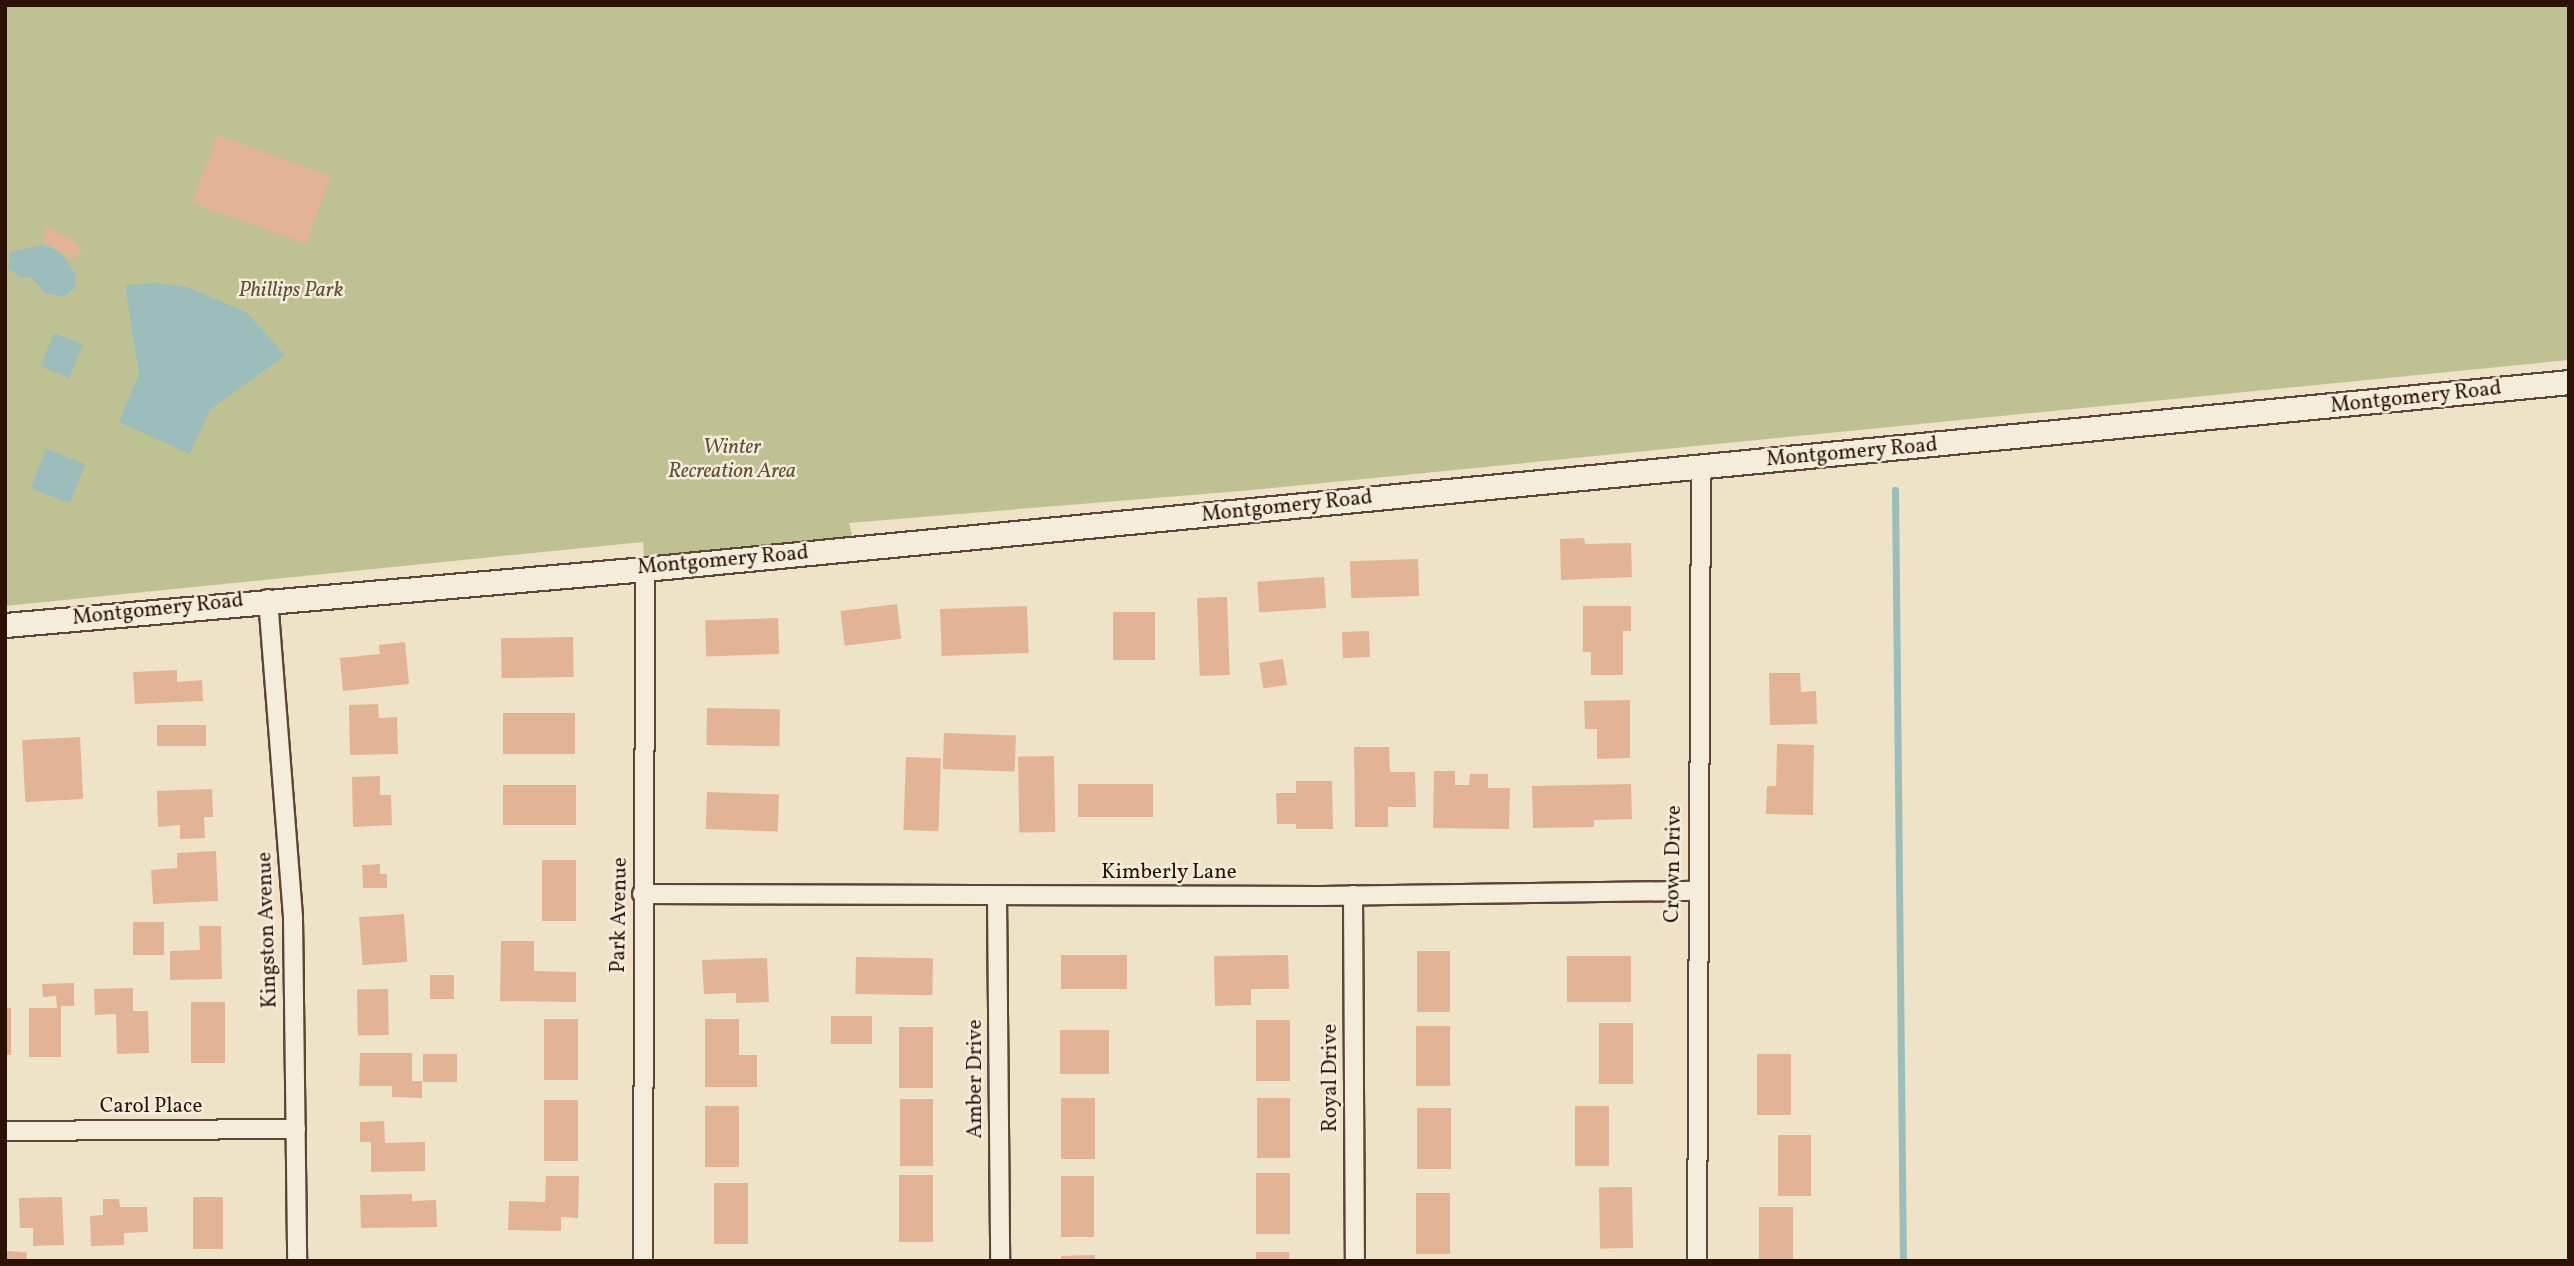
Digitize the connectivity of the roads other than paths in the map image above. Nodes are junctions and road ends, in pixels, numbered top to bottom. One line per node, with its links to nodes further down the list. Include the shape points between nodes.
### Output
1 (2569, 382): 2 (street, Montgomery Road)
2 (1702, 467): 3 (street, Montgomery Road); 6 (street, Crown Drive)
3 (645, 569): 4 (street, Montgomery Road); 7 (street, Park Avenue)
4 (268, 599): 5 (street, Montgomery Road); 10 (street, Kingston Avenue, via 293,918)
5 (5, 625)
6 (1696, 891): 8 (street, Kimberly Lane); 16 (street, Crown Drive)
7 (642, 894): 9 (street, Kimberly Lane); 13 (street, Park Avenue)
8 (1353, 895): 9 (street, Kimberly Lane); 15 (street, Royal Drive)
9 (997, 896): 14 (street, Amber Drive)
10 (296, 1129): 11 (street, Carol Place); 12 (street, Kingston Avenue)
11 (5, 1131)
12 (297, 1261)
13 (643, 1261)
14 (1000, 1261)
15 (1355, 1261)
16 (1697, 1261)

